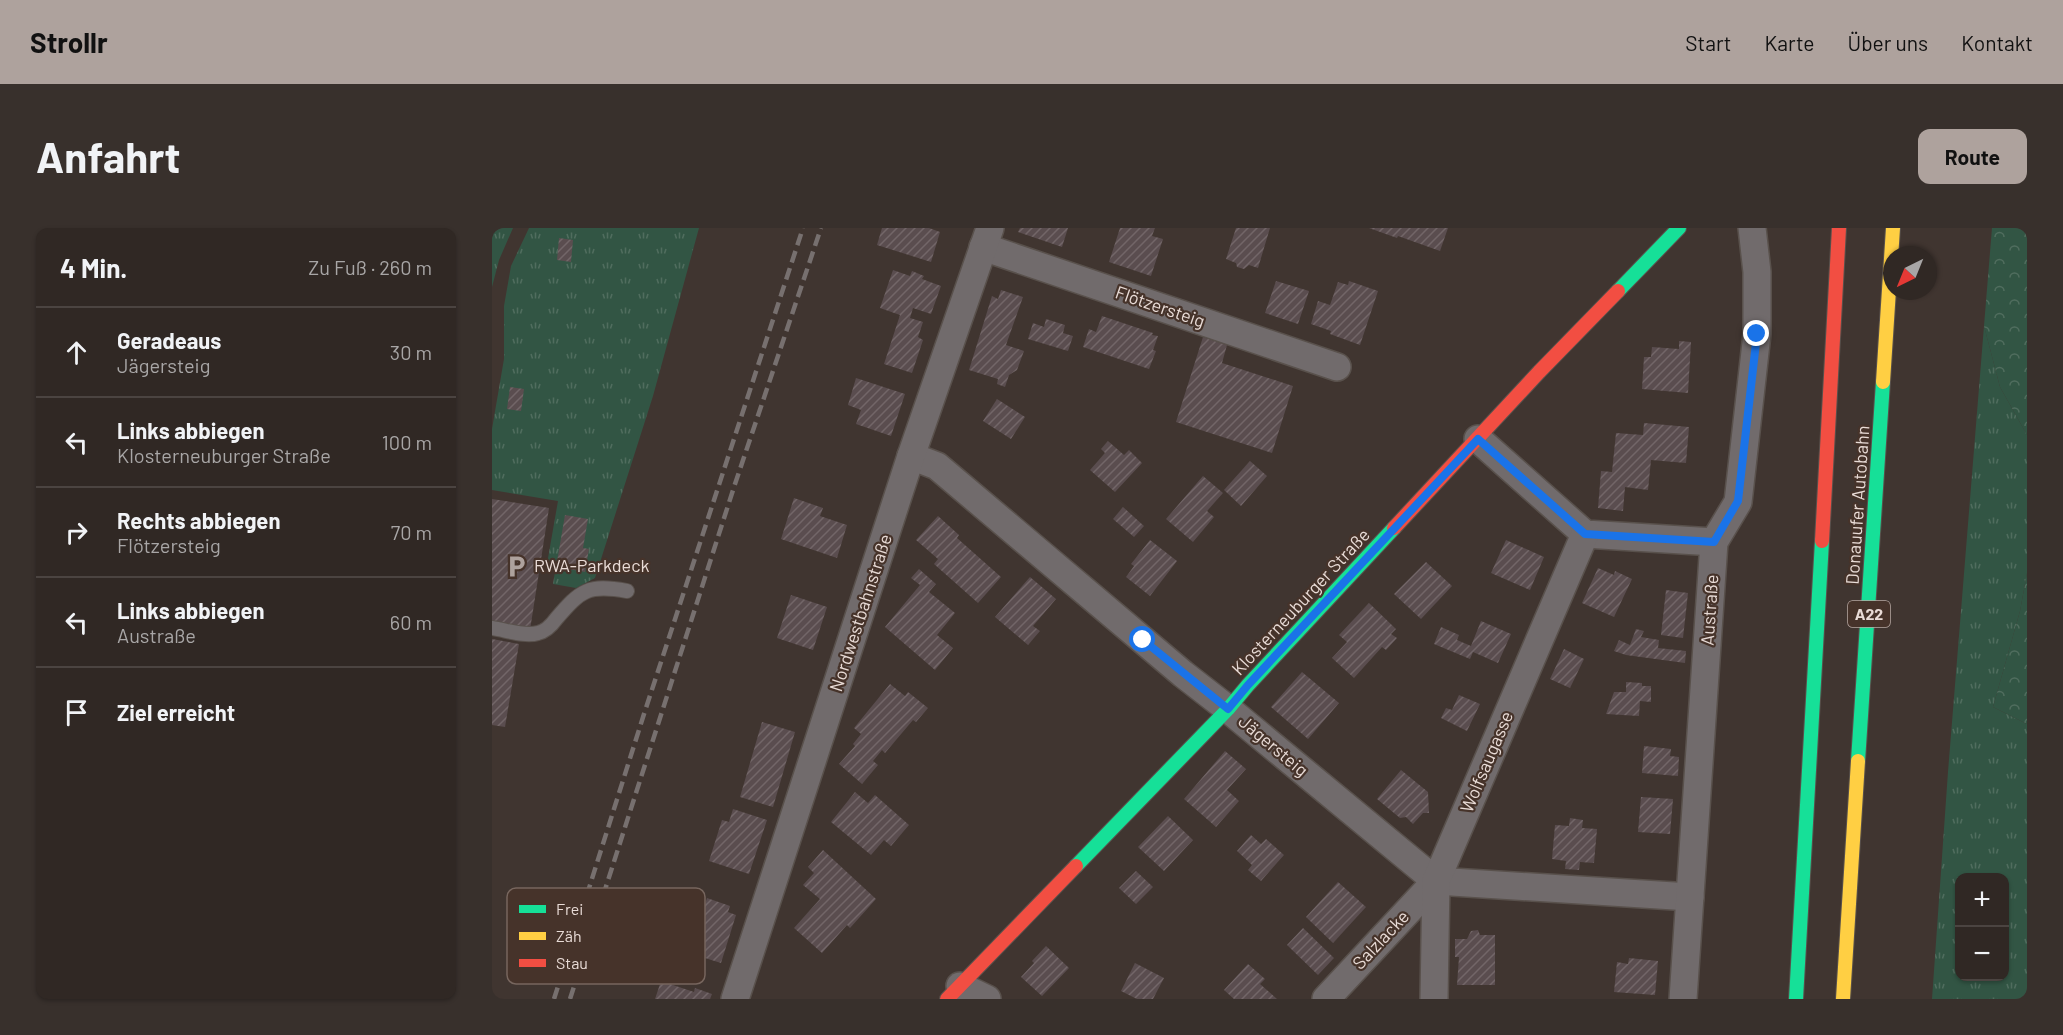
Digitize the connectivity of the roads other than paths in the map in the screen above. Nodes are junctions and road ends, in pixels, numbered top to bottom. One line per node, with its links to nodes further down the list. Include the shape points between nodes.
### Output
1 (1679, 228): 7 (main road, Klosterneuburger Straße)
2 (1752, 228): 10 (street, Austraße, via 1757,334 1738,501)
3 (1839, 228): 22 (main road, Donauufer Autobahn)
4 (1893, 228): 23 (main road, Donauufer Autobahn / A22)
5 (987, 237): 6 (street, Flötzersteig); 8 (street, Nordwestbahnstraße)
6 (1337, 367)
7 (1478, 439): 9 (street); 13 (main road, Klosterneuburger Straße)
8 (911, 456): 13 (street, Jägersteig, via 937,466); 17 (street, Nordwestbahnstraße)
9 (1585, 534): 10 (street); 14 (street, Wolfsaugasse)
10 (1714, 542): 15 (street, Austraße)
11 (627, 591): 12 (lane, via 607,587 578,594 540,633)
12 (492, 628)
13 (1228, 709): 14 (street, Jägersteig); 16 (main road, Klosterneuburger Straße)
14 (1436, 881): 15 (street); 19 (street, Salzlacke); 20 (street, Wolfsaugasse)
15 (1690, 897): 21 (street, Austraße)
16 (954, 992): 18 (street)
17 (735, 999)
18 (987, 999)
19 (1326, 999)
20 (1434, 999)
21 (1683, 999)
22 (1796, 999)
23 (1843, 999)

